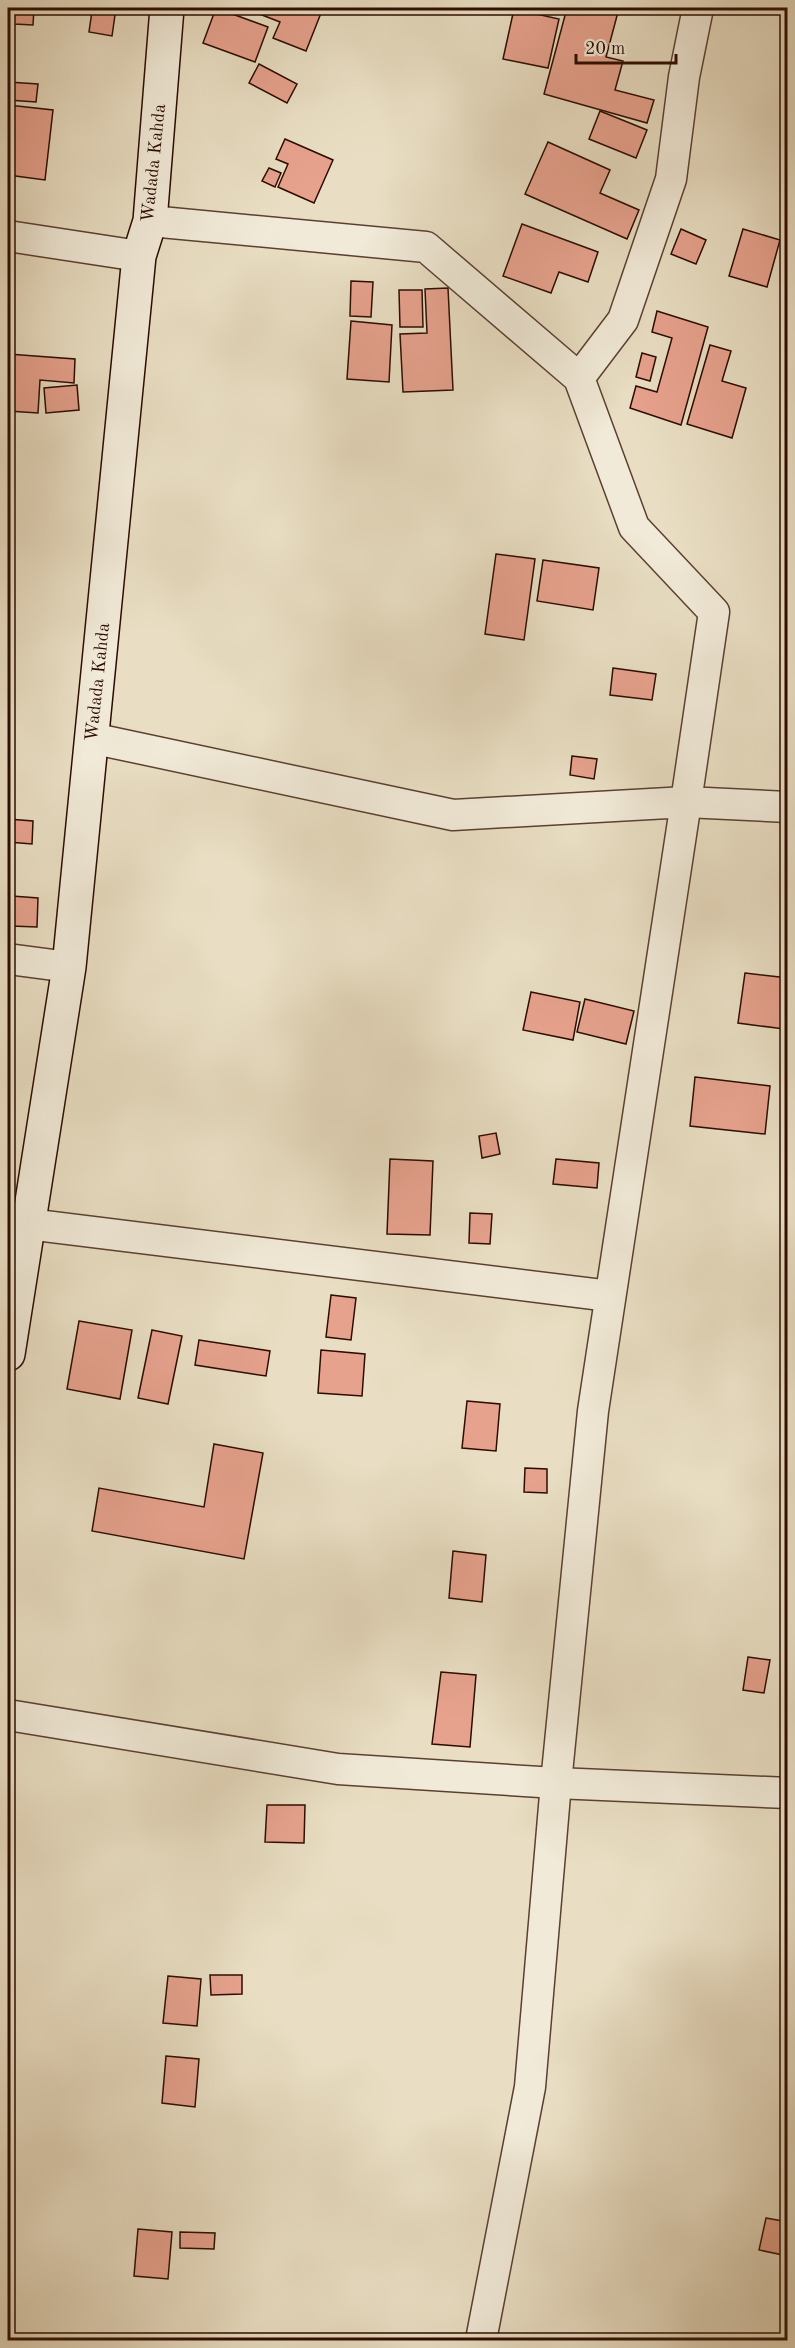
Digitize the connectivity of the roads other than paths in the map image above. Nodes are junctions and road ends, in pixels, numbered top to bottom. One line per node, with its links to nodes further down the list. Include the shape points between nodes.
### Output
1 (167, 8): 3 (main road, Wadada Kahda)
2 (698, 8): 6 (street, via 684,77 671,178 623,320)
3 (150, 221): 5 (main road, Wadada Kahda); 6 (street, via 426,247)
4 (8, 236): 5 (street)
5 (139, 256): 7 (main road, Wadada Kahda)
6 (579, 378): 8 (street, via 634,527 714,612)
7 (91, 738): 8 (street, via 453,815); 11 (main road, Wadada Kahda)
8 (686, 802): 9 (street); 13 (street)
9 (788, 807)
10 (8, 959): 11 (street)
11 (69, 967): 12 (main road, Wadada Kahda)
12 (28, 1224): 13 (street); 14 (main road, Wadada Kahda)
13 (610, 1296): 16 (street, via 593,1411)
14 (8, 1354)
15 (8, 1715): 16 (street, via 338,1768)
16 (556, 1783): 17 (street); 18 (street, via 530,2087)
17 (788, 1793)
18 (481, 2340)

